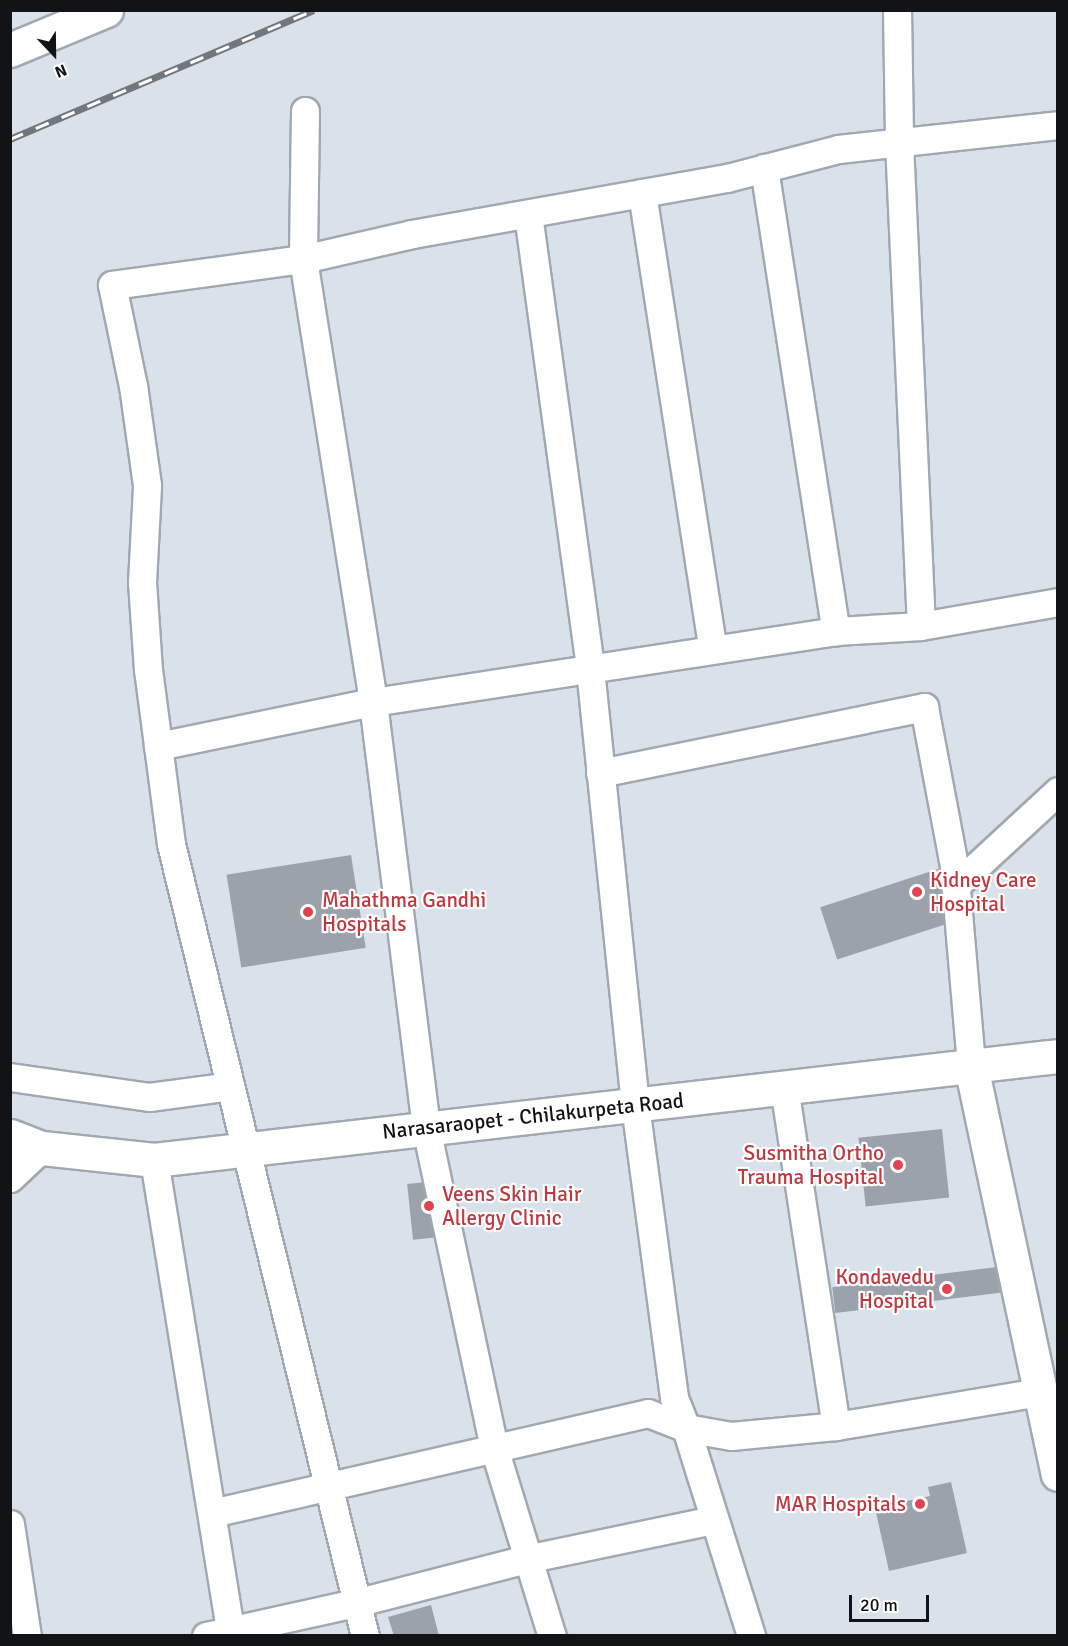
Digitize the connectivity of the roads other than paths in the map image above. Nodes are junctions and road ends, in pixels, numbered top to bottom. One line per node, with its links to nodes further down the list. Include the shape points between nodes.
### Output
1 (106, 10): 3 (main road)
2 (897, 10): 6 (street)
3 (10, 50)
4 (305, 111): 10 (street)
5 (1058, 125): 6 (street)
6 (899, 142): 7 (street, via 838,149); 12 (street)
7 (764, 168): 8 (street); 13 (street)
8 (642, 193): 9 (street); 14 (street)
9 (528, 214): 10 (street, via 412,234); 15 (street)
10 (303, 259): 16 (street); 17 (street, via 112,285 133,386 147,485 142,582)
11 (1058, 602): 12 (street)
12 (921, 626): 13 (street)
13 (836, 631): 14 (street)
14 (713, 649): 15 (street)
15 (590, 669): 16 (street); 18 (street)
16 (373, 702): 17 (street); 27 (street)
17 (158, 746): 24 (street, via 171,844)
18 (600, 773): 20 (street, via 924,706); 26 (street)
19 (1058, 790): 20 (street)
20 (955, 886): 22 (street)
21 (1058, 1056): 22 (main road, Narasaraopet - Chilakurpeta Road)
22 (971, 1066): 25 (main road, Narasaraopet - Chilakurpeta Road); 34 (main road)
23 (10, 1077): 24 (street, via 149,1097)
24 (230, 1086): 30 (street)
25 (784, 1087): 26 (main road, Narasaraopet - Chilakurpeta Road); 35 (street)
26 (634, 1105): 27 (main road, Narasaraopet - Chilakurpeta Road); 36 (street, via 674,1398)
27 (426, 1128): 30 (main road, Narasaraopet - Chilakurpeta Road); 37 (street)
28 (10, 1136): 29 (main road, Narasaraopet - Chilakurpeta Road)
29 (42, 1148): 31 (street); 32 (main road, Narasaraopet - Chilakurpeta Road); 33 (street)
30 (245, 1149): 32 (main road, Narasaraopet - Chilakurpeta Road); 39 (street)
31 (10, 1157)
32 (154, 1160): 40 (street)
33 (10, 1178)
34 (1040, 1392): 35 (street); 38 (main road)
35 (836, 1426): 36 (street, via 731,1436)
36 (686, 1428): 37 (street, via 648,1413); 41 (street)
37 (494, 1448): 39 (street); 43 (street)
38 (1058, 1474)
39 (327, 1487): 40 (street); 44 (street)
40 (212, 1513): 45 (street)
41 (713, 1520): 43 (street); 49 (street)
42 (10, 1524): 46 (street)
43 (526, 1559): 44 (street); 48 (street)
44 (355, 1603): 45 (street); 47 (street)
45 (222, 1634)
46 (27, 1635)
47 (365, 1635)
48 (552, 1635)
49 (752, 1635)

